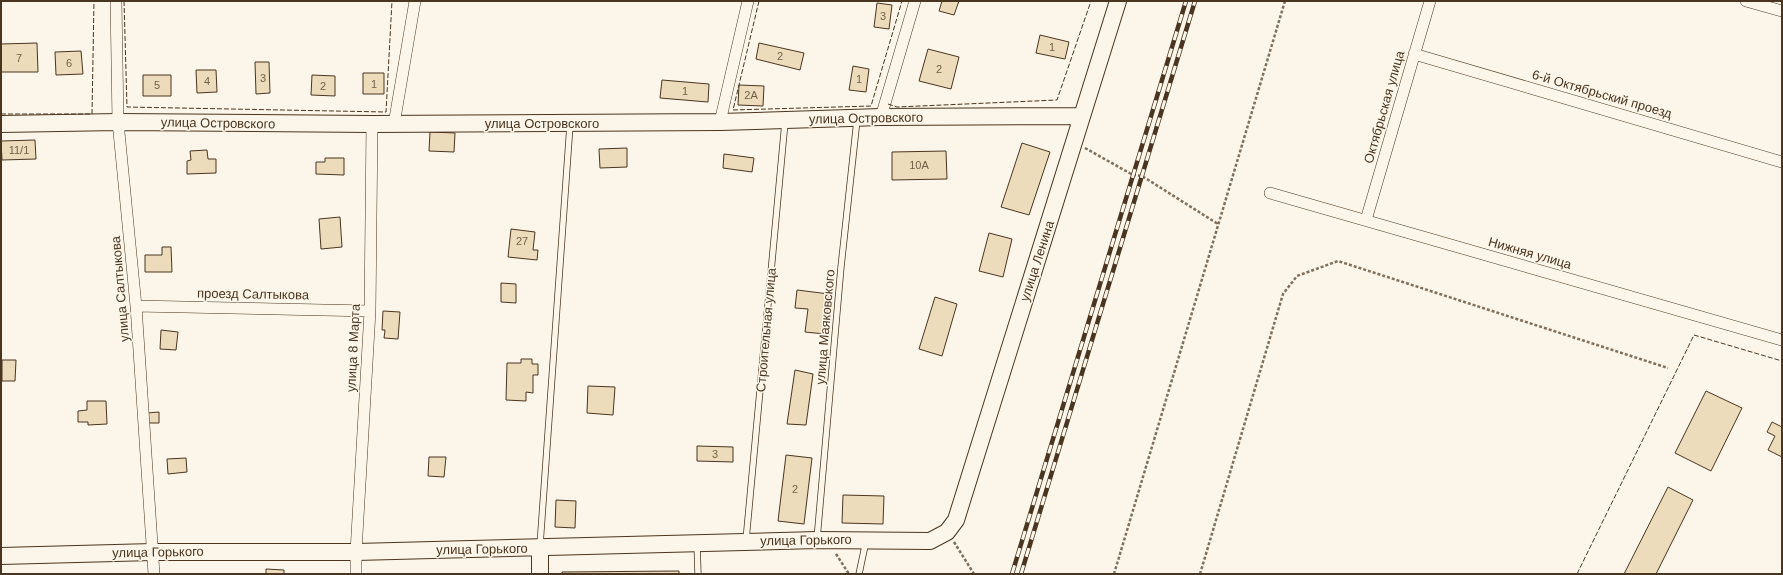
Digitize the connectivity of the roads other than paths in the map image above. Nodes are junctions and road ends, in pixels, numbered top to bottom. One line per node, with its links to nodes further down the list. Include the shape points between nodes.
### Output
1 (116, 1): 14 (street, улица Салтыкова)
2 (415, 1): 19 (street)
3 (748, 1): 15 (street)
4 (915, 1): 12 (street)
5 (1118, 1): 10 (street, улица Ленина)
6 (1430, 1): 9 (street, Октябрьская улица)
7 (1746, 1): 8 (street)
8 (1782, 11)
9 (1414, 54): 20 (street, 6-й Октябрьский проезд); 22 (street, Октябрьская улица)
10 (1082, 116): 12 (street, улица Островского); 26 (street, улица Ленина)
11 (857, 117): 12 (street, улица Островского); 13 (street, улица Островского); 28 (lane, улица Маяковского, via 841,267)
12 (881, 117)
13 (786, 120): 15 (street, улица Островского); 29 (lane, Строительная улица)
14 (118, 122): 17 (street, улица Островского); 18 (street, улица Островского); 23 (street, улица Салтыкова)
15 (720, 122): 16 (street, улица Островского)
16 (570, 123): 19 (street, улица Островского); 31 (lane)
17 (1, 124)
18 (372, 124): 19 (street, улица Островского); 24 (street, улица 8 Марта)
19 (394, 124)
20 (1782, 162)
21 (1270, 193): 22 (street, Нижняя улица)
22 (1366, 220): 25 (street, Нижняя улица)
23 (136, 306): 24 (street, проезд Салтыкова); 32 (street, улица Салтыкова)
24 (370, 311): 33 (street, улица 8 Марта)
25 (1782, 340)
26 (951, 526): 27 (street, улица Горького, via 930,541)
27 (866, 539): 28 (street, улица Горького); 39 (lane)
28 (822, 540): 29 (street, улица Горького)
29 (746, 541): 30 (street, улица Горького)
30 (697, 542): 31 (street, улица Горького); 38 (lane)
31 (540, 548): 33 (street, улица Горького); 37 (street)
32 (154, 552): 33 (street, улица Горького); 34 (street, улица Горького); 35 (street, улица Салтыкова)
33 (356, 552): 36 (street, улица 8 Марта)
34 (1, 556)
35 (154, 574)
36 (356, 574)
37 (540, 574)
38 (698, 574)
39 (859, 574)

